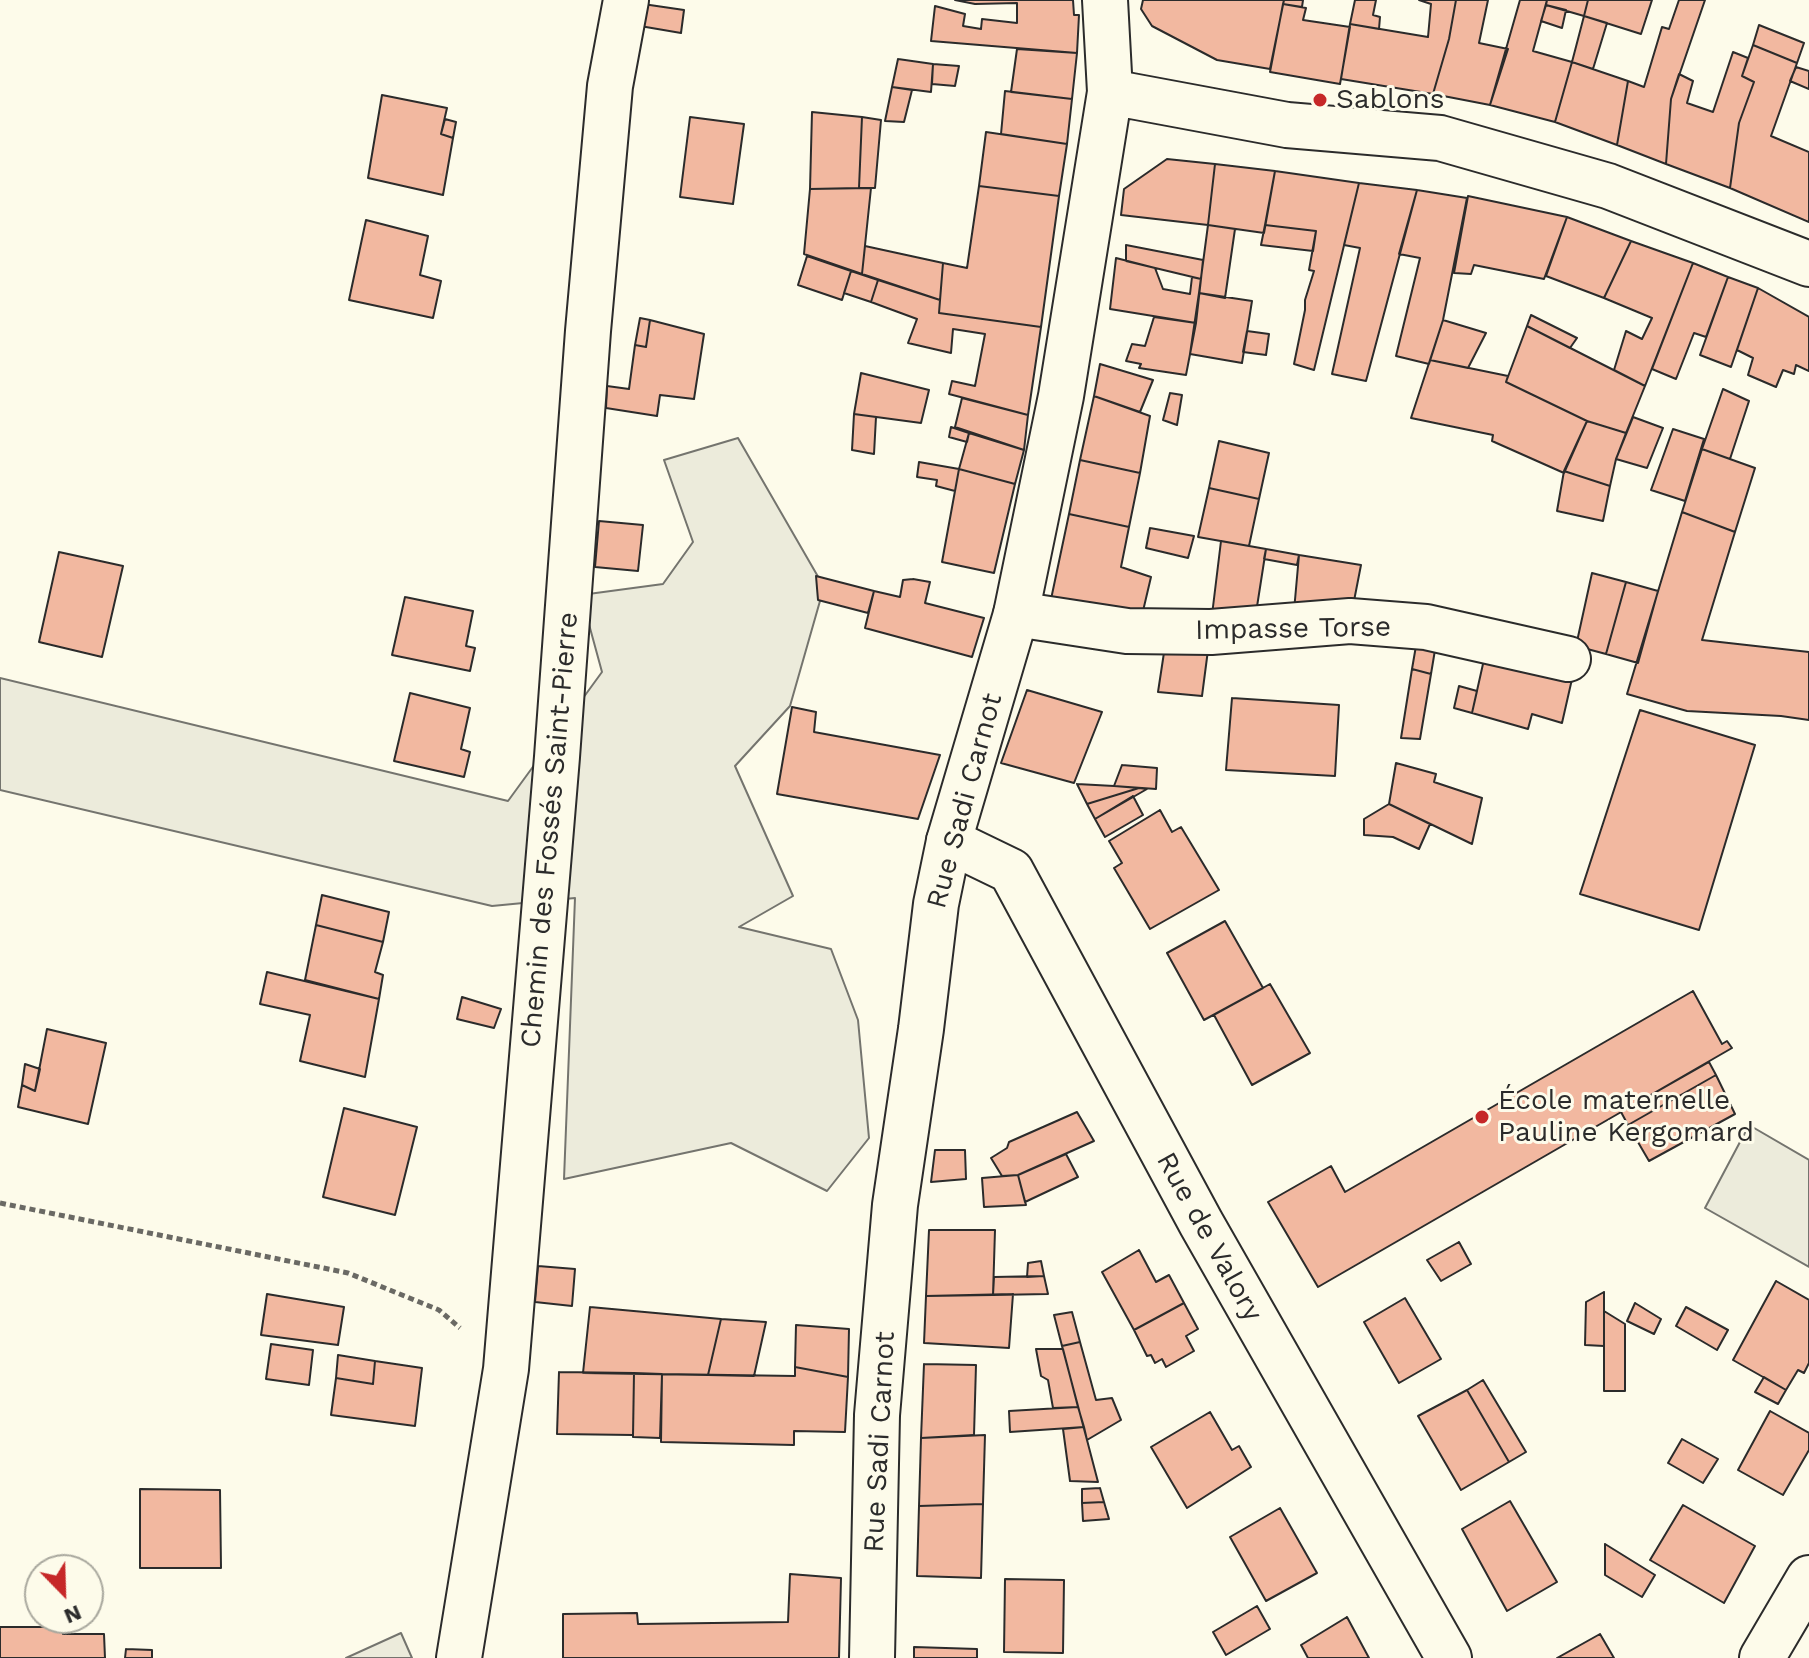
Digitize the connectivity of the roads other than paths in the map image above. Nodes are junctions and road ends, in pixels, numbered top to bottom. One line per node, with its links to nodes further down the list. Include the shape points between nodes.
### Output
1 (626, 0): 9 (street, Chemin des Fossés Saint-Pierre, via 610,86 588,331 506,1369)
2 (1105, 0): 3 (street, Rue Sadi Carnot)
3 (1110, 92): 4 (street, via 1287,125 1440,138 1608,186); 5 (street, Rue Sadi Carnot, via 1061,396)
4 (1809, 264)
5 (1016, 614): 6 (street, Impasse Torse, via 1127,631 1211,632 1350,621 1426,627); 7 (street, Rue Sadi Carnot)
6 (1568, 659)
7 (949, 841): 10 (street, Rue Sadi Carnot, via 895,1205 877,1415); 11 (street, Rue de Valory, via 1011,871 1201,1223)
8 (1809, 1578): 12 (street)
9 (459, 1658)
10 (872, 1658)
11 (1449, 1658)
12 (1762, 1658)

